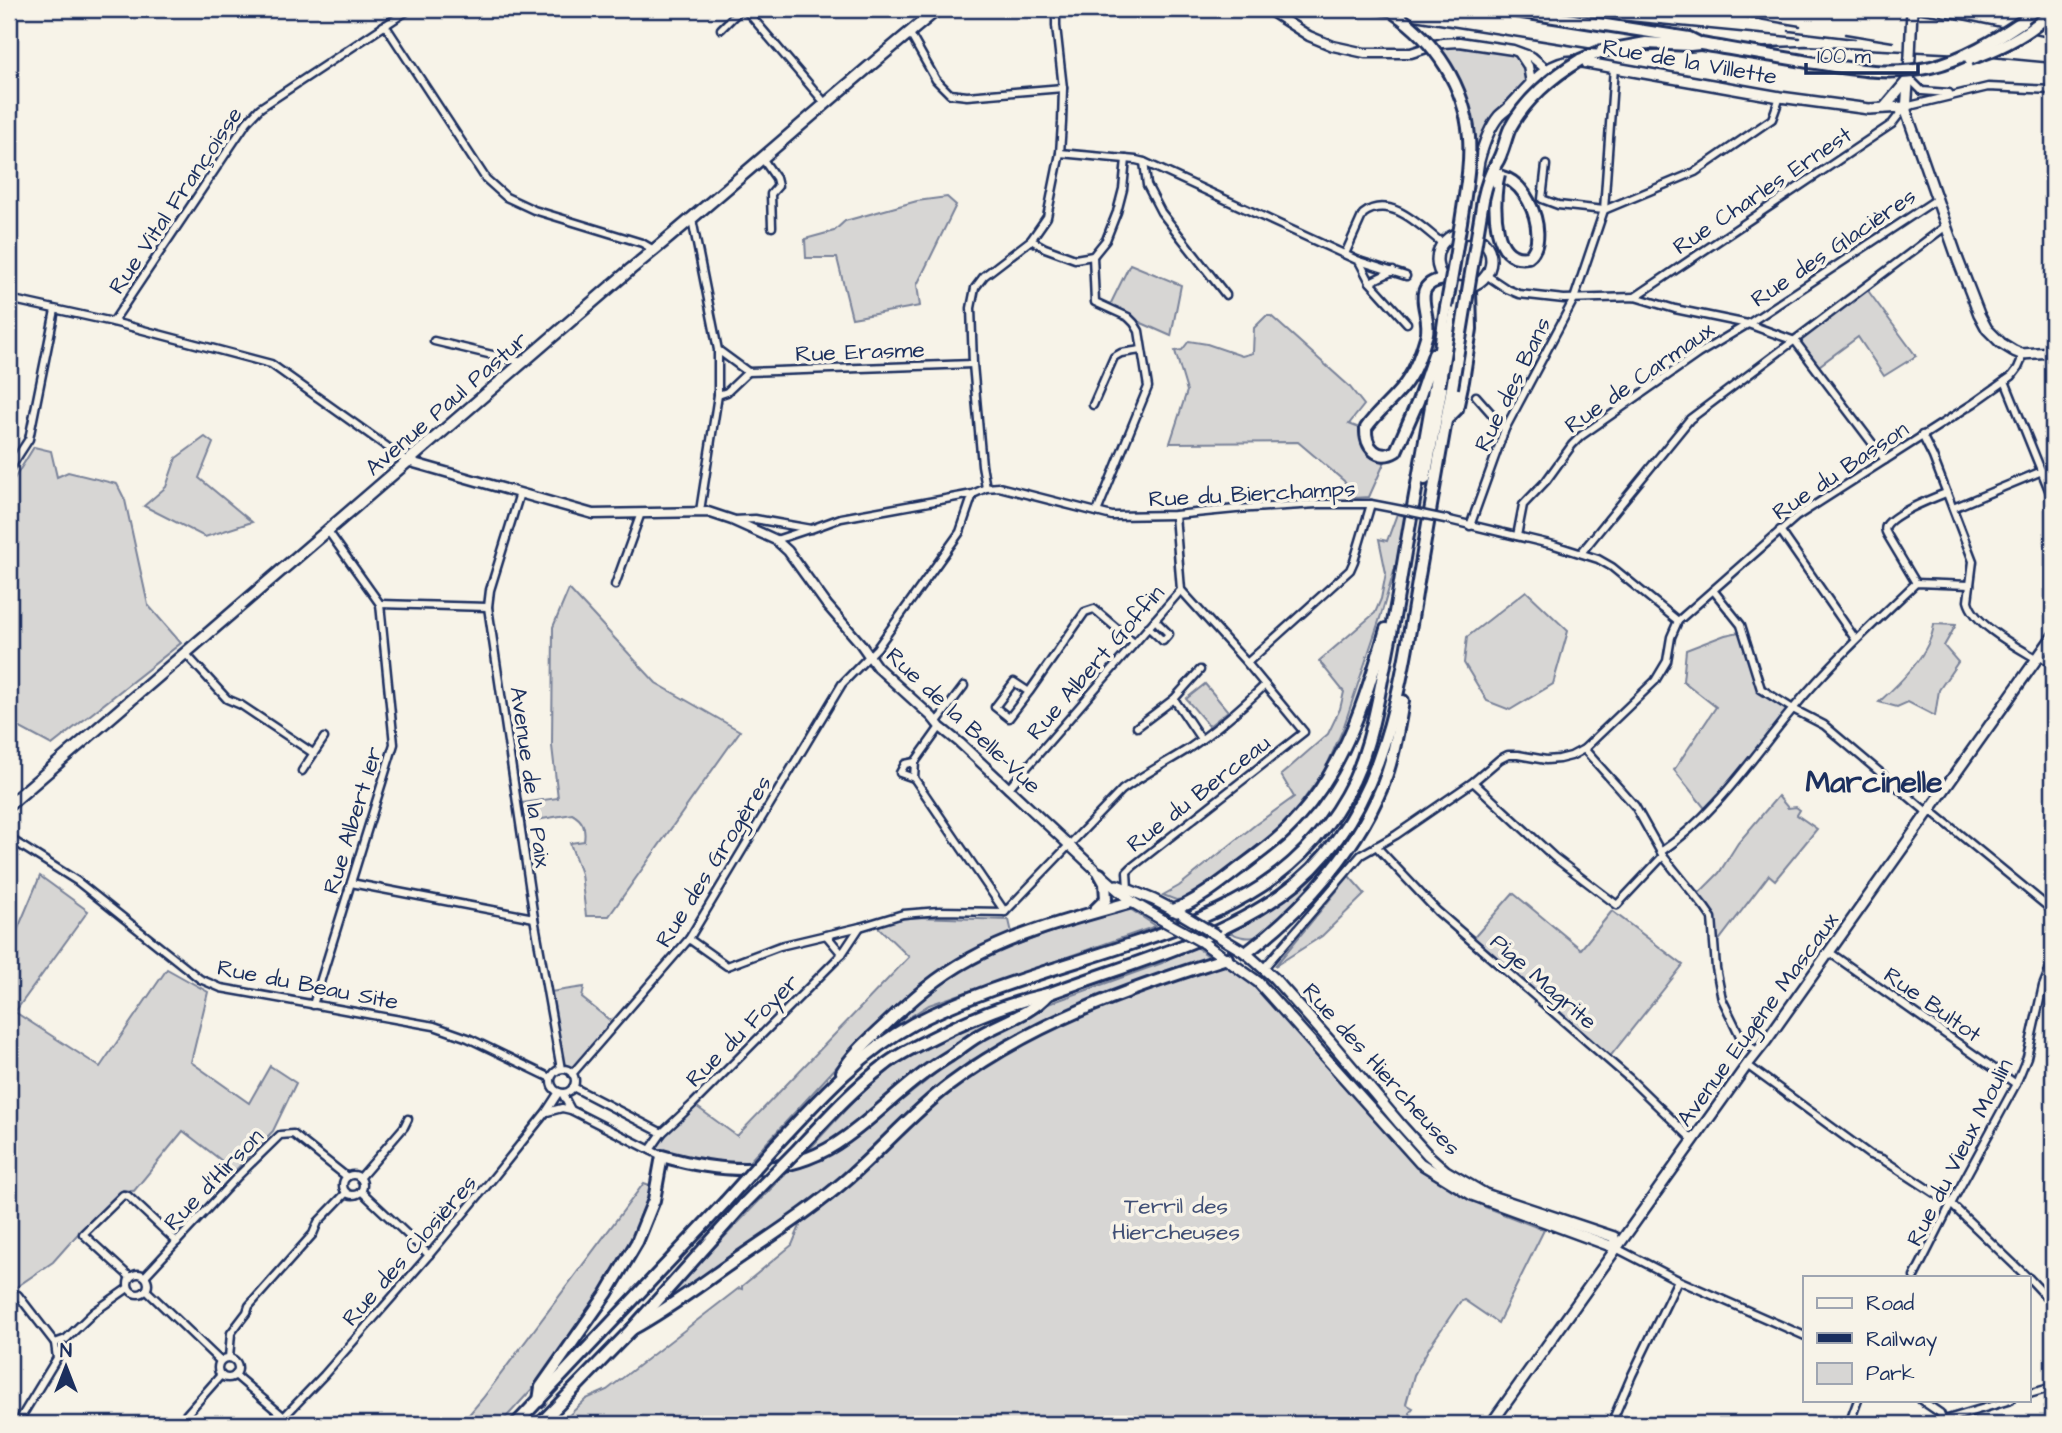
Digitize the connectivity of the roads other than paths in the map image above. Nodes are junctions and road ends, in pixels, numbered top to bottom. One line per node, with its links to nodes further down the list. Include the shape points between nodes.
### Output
1 (410, 9): 12 (street, Rue Vital Françoisse)
2 (743, 9): 13 (street); 26 (street)
3 (928, 9): 14 (main road, Avenue Paul Pastur)
4 (938, 9): 14 (main road, Avenue Paul Pastur)
5 (1056, 9): 22 (street)
6 (1267, 9): 16 (street, via 1309,36 1365,53 1411,53 1450,41)
7 (1387, 9): 36 (highway, bridge, via 1426,41 1456,86 1464,108)
8 (1502, 9): 15 (highway, bridge, via 1689,38)
9 (1912, 9): 20 (main road, bridge)
10 (2037, 9): 17 (highway, bridge, via 2008,31)
11 (2053, 12): 17 (highway, bridge, via 1997,48 1971,59)
12 (381, 27): 46 (street, via 385,25 486,179 506,197); 61 (street, Rue Vital Françoisse, via 260,108 247,122)
13 (721, 29)
14 (909, 32): 22 (street, via 936,80 950,94); 26 (main road, Avenue Paul Pastur)
15 (1701, 44): 17 (highway, bridge, via 1882,72 1923,68); 34 (highway, bridge, via 1634,44 1570,65 1522,110)
16 (1518, 51): 19 (street); 21 (street, via 1528,66)
17 (1957, 58)
18 (1615, 67): 19 (main road, Rue de la Villette, via 1569,61); 25 (main road, Rue de la Villette); 38 (street, Rue des Bans)
19 (1547, 69): 21 (main road)
20 (1907, 79): 24 (street, via 1922,91); 27 (main road); 29 (main road)
21 (1531, 83): 28 (main road)
22 (1063, 88): 30 (street)
23 (2053, 90): 24 (street, via 1988,87)
24 (1965, 93): 27 (street)
25 (1780, 97): 29 (main road, Rue de la Villette); 38 (street, via 1772,119 1695,172)
26 (825, 103): 31 (main road, Avenue Paul Pastur)
27 (1905, 107): 29 (main road, Rue de la Villette); 37 (main road); 57 (street, Rue Charles Ernest, via 1892,124)
28 (1509, 108): 36 (main road); 42 (main road, via 1499,116 1484,146 1468,222)
29 (1884, 108)
30 (1060, 153): 32 (street); 44 (street, via 1047,217)
31 (762, 158): 39 (main road, Avenue Paul Pastur); 41 (street, via 778,186 771,194)
32 (1126, 159): 33 (street); 48 (street, via 1117,212 1106,240)
33 (1144, 162): 47 (street); 56 (street, via 1147,185 1161,212)
34 (1497, 163): 36 (highway, bridge, via 1499,174 1495,194 1495,217 1498,232 1511,256 1528,257 1538,237 1528,198 1517,184 1501,177 1488,177); 78 (highway, bridge, via 1483,200)
35 (1546, 165): 38 (street, via 1542,199)
36 (1473, 181): 43 (main road); 74 (highway, bridge)
37 (1937, 199): 40 (main road); 63 (street, Rue des Glacières)
38 (1604, 210): 59 (street, Rue des Bans)
39 (692, 219): 46 (main road, Avenue Paul Pastur); 66 (street)
40 (1946, 226): 65 (street); 69 (main road, via 1987,329)
41 (772, 228)
42 (1461, 233): 43 (main road); 45 (main road)
43 (1474, 235): 51 (main road, via 1490,252)
44 (1031, 240): 48 (street, via 1069,258); 71 (street, via 975,288)
45 (1442, 243): 47 (street, via 1396,210 1379,207 1363,214); 54 (main road, via 1436,257 1439,273)
46 (654, 250): 70 (main road, Avenue Paul Pastur)
47 (1345, 254): 49 (street)
48 (1093, 256): 67 (street, via 1095,302 1134,323)
49 (1359, 261): 50 (street); 53 (street)
50 (1393, 271): 52 (street); 53 (street)
51 (1486, 275): 55 (main road); 59 (street, via 1519,294)
52 (1406, 276)
53 (1370, 282): 62 (street)
54 (1448, 282): 55 (main road); 74 (highway, via 1430,285 1422,296 1429,328 1410,377 1366,428 1369,446 1376,453 1396,451); 123 (highway, via 1456,307 1395,649)
55 (1470, 286): 78 (highway, via 1472,321 1463,381 1457,409)
56 (1226, 295)
57 (1635, 297): 59 (street); 63 (street)
58 (9, 299): 60 (street)
59 (1574, 299): 79 (street, Rue des Bans)
60 (55, 310): 61 (street); 83 (street, via 30,439)
61 (113, 322): 82 (street, via 271,363)
62 (1407, 323)
63 (1748, 324): 65 (street); 101 (street, Rue de Carmaux, via 1653,384 1572,445 1522,505)
64 (434, 341): 70 (street)
65 (1796, 341): 81 (street); 103 (street, via 1689,419)
66 (718, 350): 72 (street); 75 (street)
67 (1141, 350): 77 (street, via 1114,357); 93 (street, via 1147,393)
68 (2053, 352): 69 (main road)
69 (2021, 354): 73 (street, Rue du Basson, via 2018,368)
70 (522, 362): 82 (main road, Avenue Paul Pastur)
71 (973, 364): 72 (street, Rue Erasme); 85 (street)
72 (748, 372): 75 (street)
73 (2005, 381): 80 (street, Rue du Basson); 84 (street)
74 (1429, 384): 109 (highway)
75 (718, 395): 92 (street)
76 (1476, 396): 79 (street)
77 (1093, 405)
78 (1446, 420): 114 (highway)
79 (1505, 429): 97 (street, Rue des Bans)
80 (1922, 435): 81 (street, Rue du Basson); 87 (street)
81 (1885, 460): 99 (street, Rue du Basson)
82 (407, 461): 86 (street); 100 (main road, Avenue Paul Pastur)
83 (9, 470)
84 (2042, 471): 89 (street); 91 (street)
85 (986, 488): 88 (street); 93 (street, Rue du Bierchamps, via 999,487)
86 (520, 493): 94 (street, via 593,514); 111 (street, Avenue de la Paix)
87 (1946, 493): 91 (street); 104 (street, via 1901,513 1885,530)
88 (973, 494): 98 (street, via 841,518); 120 (street, Rue des Grogères, via 960,532)
89 (2053, 500)
90 (1371, 504): 95 (street, Rue du Bierchamps); 97 (street, Rue du Bierchamps, bridge); 122 (street, via 1350,570)
91 (1953, 508): 106 (street, via 1973,561)
92 (700, 511): 94 (street); 96 (street)
93 (1097, 512): 95 (street, Rue du Bierchamps)
94 (641, 513): 105 (street)
95 (1175, 515): 107 (street)
96 (732, 520): 98 (street, via 755,519); 102 (street)
97 (1470, 526): 101 (street, Rue du Bierchamps)
98 (811, 529): 102 (street)
99 (1780, 530): 108 (street, Rue du Basson); 117 (street)
100 (328, 531): 110 (street, Rue Albert 1er); 119 (main road, Avenue Paul Pastur)
101 (1517, 536): 103 (street, Rue du Bierchamps)
102 (776, 540): 120 (street, Rue de la Belle-Vue)
103 (1581, 552): 113 (street, Rue du Bierchamps, via 1612,567)
104 (1916, 583): 106 (street); 117 (street)
105 (615, 585)
106 (1970, 585): 121 (street, via 1968,601 1974,613 1994,632)
107 (1181, 590): 112 (street, Rue Albert Goffin); 122 (street)
108 (1713, 590): 113 (street, Rue du Basson); 130 (street, via 1741,625 1761,689)
109 (1397, 600): 123 (highway); 157 (highway, via 1363,702 1329,777 1277,840)
110 (380, 604): 111 (street); 149 (street, Rue Albert 1er, via 394,744)
111 (488, 607): 158 (street, Avenue de la Paix)
112 (1155, 620): 115 (street, Rue Albert Goffin); 115 (street, via 1169,634 1163,641)
113 (1678, 621): 135 (street, via 1667,661 1655,681)
114 (1412, 622): 164 (highway, via 1415,640 1396,736 1387,775 1373,804 1356,837 1311,896); 170 (highway, via 1395,708 1377,766 1339,839 1309,873 1258,910 1206,936)
115 (1148, 627): 118 (street, Rue Albert Goffin)
116 (2053, 636): 121 (main road, Avenue Eugène Mascaux)
117 (1856, 640): 130 (street)
118 (1134, 643): 128 (street, via 1094,609 1085,612); 141 (street, Rue Albert Goffin)
119 (185, 653): 136 (street, via 227,699); 142 (main road, Avenue Paul Pastur)
120 (869, 656): 131 (street, Rue de la Belle-Vue); 162 (street, Rue des Grogères, via 842,684)
121 (2039, 657): 124 (street); 143 (main road, Avenue Eugène Mascaux)
122 (1247, 663): 126 (street)
123 (1386, 664): 177 (highway, via 1373,730 1354,779 1329,824 1276,877 1211,915 974,997 915,1023)
124 (2053, 665)
125 (1200, 670): 129 (street)
126 (1265, 685): 134 (street); 151 (street, Rue du Berceau, via 1304,732 1132,867 1127,872)
127 (964, 686): 131 (street)
128 (1029, 692): 128 (street, via 1009,718 995,706 1014,682)
129 (1174, 699): 132 (street); 134 (street)
130 (1793, 709): 143 (street, via 1824,725); 147 (street, via 1741,775)
131 (938, 725): 137 (street); 141 (street, Rue de la Belle-Vue)
132 (1137, 727)
133 (324, 738): 136 (street)
134 (1201, 739): 145 (street, via 1122,790)
135 (1584, 749): 140 (street, via 1559,759 1508,755); 147 (street, via 1634,806)
136 (313, 752): 138 (street)
137 (915, 762): 139 (street); 139 (street, via 905,764 900,773)
138 (302, 771)
139 (914, 778): 155 (street)
140 (1473, 782): 146 (street); 147 (street, via 1555,857 1617,905)
141 (1008, 789): 145 (street, Rue de la Belle-Vue)
142 (9, 804)
143 (1929, 812): 154 (street); 163 (main road, Avenue Eugène Mascaux)
144 (9, 838): 171 (street, Rue du Beau Site, via 77,881 200,979 221,988)
145 (1069, 844): 148 (street, Rue de la Belle-Vue); 155 (street)
146 (1376, 846): 168 (street, via 1361,855); 187 (street, Pige Magrite, via 1437,911 1615,1065)
147 (1662, 854): 172 (street, via 1712,918 1723,999 1743,1042)
148 (1100, 874): 150 (main road, Rue de la Belle-Vue); 156 (highway, via 1106,899)
149 (351, 883): 158 (street); 171 (street, Rue Albert 1er)
150 (1112, 884): 151 (main road, Rue de la Belle-Vue); 153 (main road, Rue de la Belle-Vue)
151 (1128, 889): 152 (main road, Rue de la Belle-Vue)
152 (1149, 898): 153 (main road); 157 (main road, Rue de la Belle-Vue)
153 (1132, 902): 156 (highway); 159 (main road, Rue de la Belle-Vue)
154 (2053, 911)
155 (1005, 912): 160 (street, via 903,914)
156 (1092, 912): 177 (highway, via 999,945 950,971 849,1059)
157 (1178, 912): 159 (main road); 164 (main road, Rue de la Belle-Vue, bridge)
158 (534, 918): 174 (street, Avenue de la Paix)
159 (1165, 921): 166 (main road, Rue de la Belle-Vue, bridge)
160 (860, 927): 161 (street); 165 (street, Rue du Foyer)
161 (826, 935): 162 (street, via 727,966); 165 (street)
162 (690, 939): 175 (street, Rue des Grogères)
163 (1829, 952): 172 (main road, Avenue Eugène Mascaux); 178 (street, Rue Bultot)
164 (1247, 953): 166 (main road); 168 (main road, Rue des Hiercheuses)
165 (842, 954): 186 (street, Rue du Foyer)
166 (1227, 958): 169 (main road, Rue des Hiercheuses); 208 (highway, via 1091,1004 1011,1044 948,1086 805,1214)
167 (2053, 961): 178 (street, Rue du Vieux Moulin)
168 (1264, 968): 169 (main road); 184 (main road, Rue des Hiercheuses)
169 (1252, 977): 185 (main road, Rue des Hiercheuses)
170 (1048, 994): 189 (highway, via 1040,1003 978,1036 923,1074 853,1133 814,1155 737,1170); 208 (highway, bridge, via 971,1018 886,1065 846,1098 744,1204)
171 (313, 1005): 176 (street, Rue du Beau Site, via 434,1026)
172 (1757, 1051): 173 (main road, Avenue Eugène Mascaux)
173 (1747, 1065): 187 (main road, Avenue Eugène Mascaux); 194 (street, via 1870,1155)
174 (561, 1069): 175 (street); 176 (street)
175 (572, 1074): 179 (street)
176 (551, 1077): 180 (street, via 552,1086)
177 (837, 1080): 217 (highway, bridge)
178 (2016, 1084): 194 (street, Rue du Vieux Moulin)
179 (573, 1087): 180 (street); 186 (street)
180 (560, 1093): 181 (street); 182 (street, Rue des Closières)
181 (571, 1110): 182 (street); 188 (street)
182 (545, 1112): 197 (street, Rue des Closières)
183 (408, 1118): 191 (street)
184 (1400, 1124): 185 (street); 196 (main road, Rue des Hiercheuses, via 1446,1171 1470,1186 1614,1237)
185 (1392, 1132): 196 (main road, Rue des Hiercheuses, via 1420,1163 1472,1195)
186 (662, 1133): 188 (street, Rue du Foyer)
187 (1693, 1140): 196 (main road, Avenue Eugène Mascaux)
188 (650, 1150): 189 (street)
189 (662, 1156): 217 (highway, via 654,1200 637,1242 541,1387)
190 (346, 1177): 191 (street); 193 (street, via 342,1185); 195 (street, Rue d'Hirson, via 293,1134 279,1135)
191 (360, 1178): 192 (street)
192 (361, 1191): 193 (street); 197 (street)
193 (346, 1193): 211 (street, via 249,1306 231,1333)
194 (1951, 1204): 199 (street, Rue du Vieux Moulin); 200 (street)
195 (177, 1242): 198 (street, Rue d'Hirson); 201 (street, via 123,1195 83,1234)
196 (1616, 1248): 202 (street); 228 (main road, Avenue Eugène Mascaux)
197 (429, 1255): 221 (street, Rue des Closières)
198 (145, 1276): 201 (street); 205 (street)
199 (1915, 1276)
200 (2026, 1276)
201 (130, 1278): 204 (street)
202 (1678, 1280): 209 (street); 229 (street)
203 (2030, 1280): 207 (street)
204 (128, 1289): 205 (street, via 137,1294); 210 (street, via 66,1339)
205 (146, 1290): 212 (street)
206 (9, 1294): 210 (street, via 18,1296)
207 (2053, 1304)
208 (632, 1329): 227 (highway)
209 (1803, 1335)
210 (55, 1342): 223 (street, via 57,1358)
211 (229, 1358): 212 (street); 214 (street, via 238,1365)
212 (220, 1361): 213 (street)
213 (221, 1375): 214 (street); 224 (street)
214 (235, 1375): 221 (street)
215 (2053, 1387): 216 (street)
216 (2030, 1394)
217 (539, 1401): 226 (highway)
218 (1857, 1402): 230 (street)
219 (1925, 1402): 222 (street)
220 (2004, 1402): 222 (street)
221 (284, 1417): 225 (street, Rue des Closières)
222 (1943, 1420): 231 (street)
223 (17, 1424)
224 (178, 1424)
225 (277, 1424)
226 (516, 1424)
227 (540, 1424)
228 (1491, 1424)
229 (1611, 1424)
230 (1849, 1424)
231 (1931, 1424)

